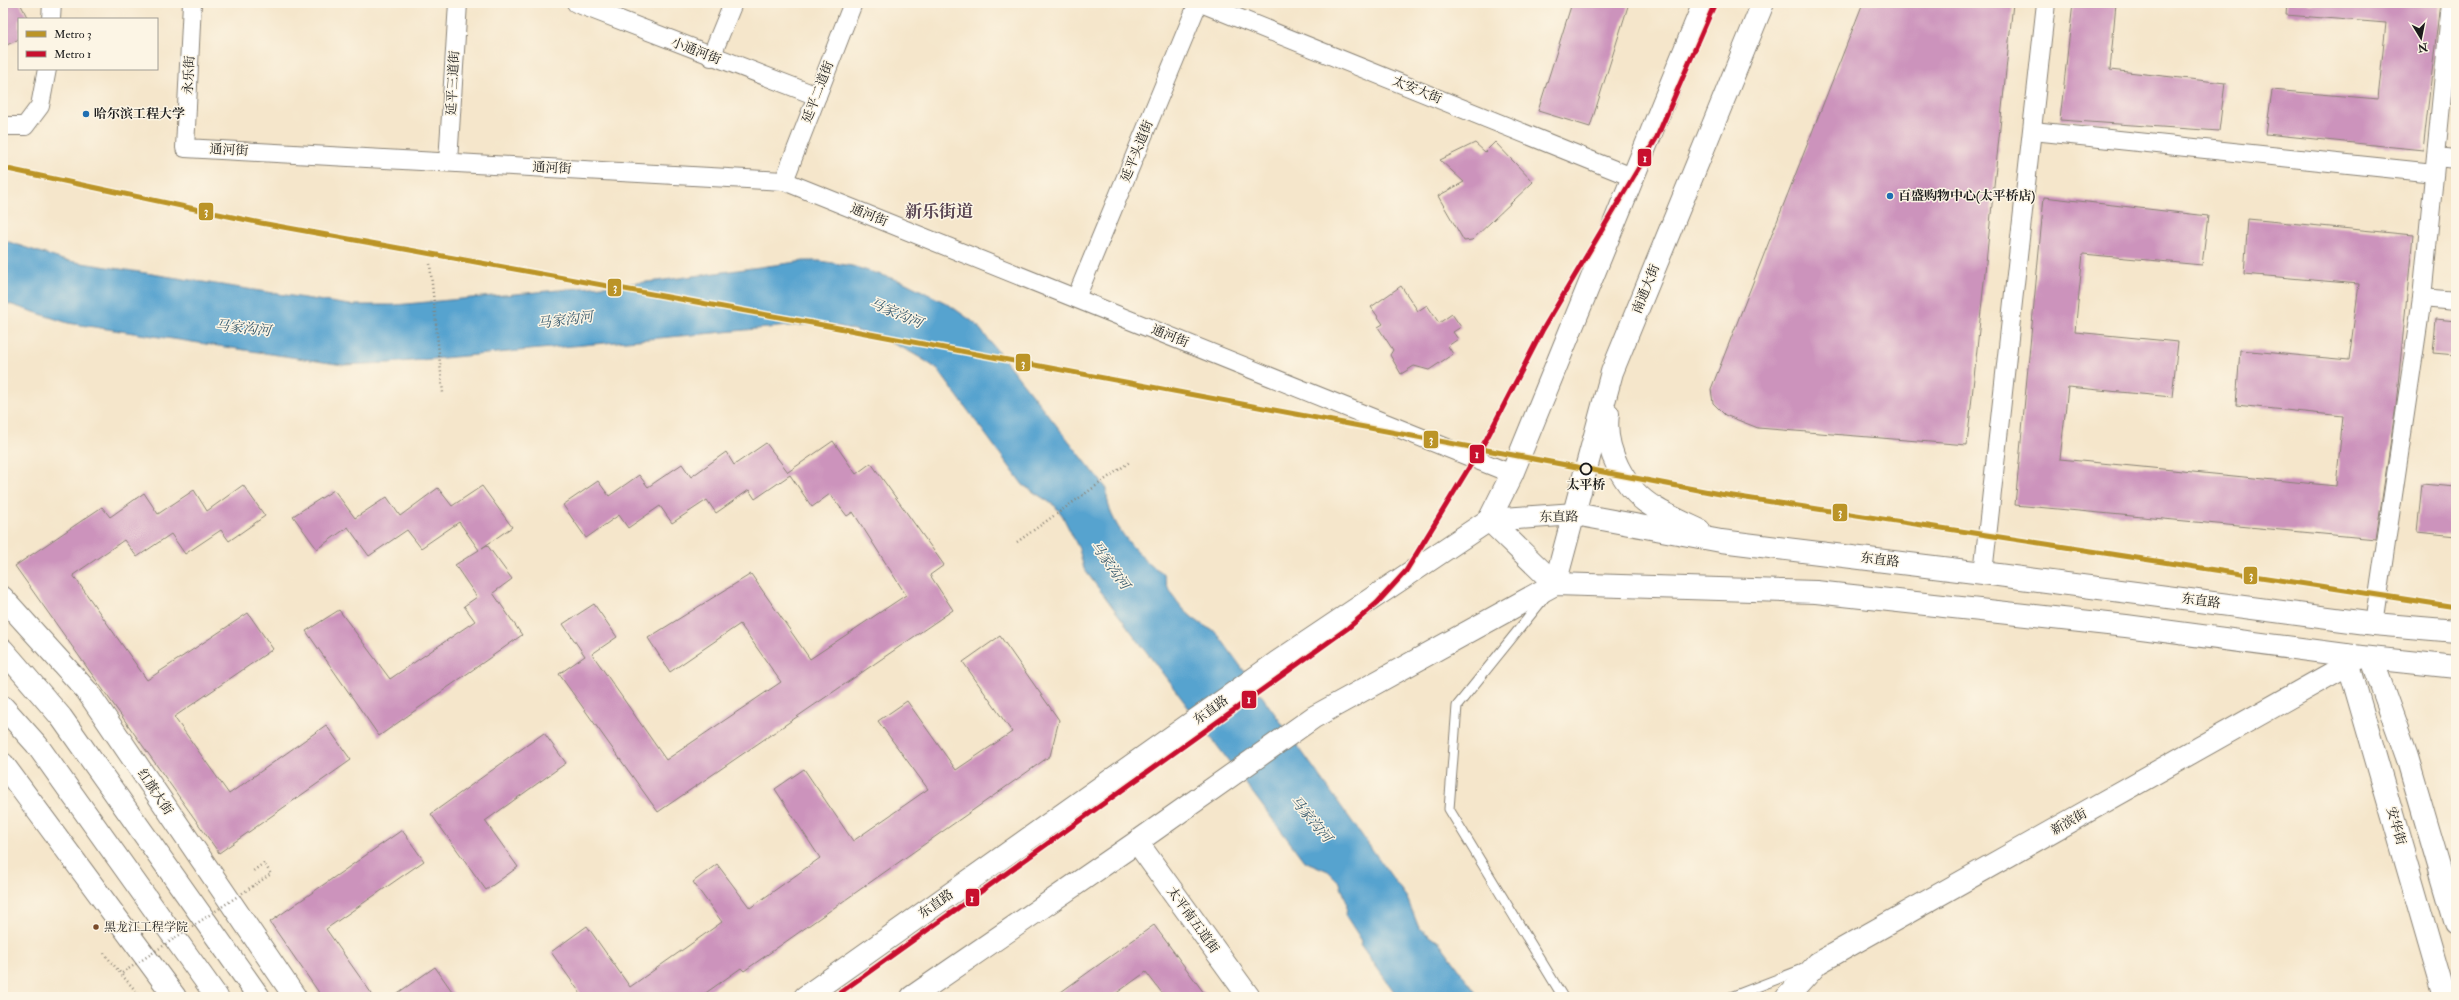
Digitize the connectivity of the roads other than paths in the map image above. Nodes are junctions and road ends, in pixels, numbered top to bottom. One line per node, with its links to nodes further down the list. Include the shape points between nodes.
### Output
1 (52, 3): 13 (street)
2 (192, 3): 20 (street, 永乐街)
3 (458, 3): 22 (street, 延平三道街)
4 (576, 3): 14 (street, 小通河街)
5 (732, 3): 14 (street)
6 (853, 3): 17 (street, 延平二道街)
7 (1198, 3): 26 (street, 延平头道街)
8 (1201, 3): 24 (street, 太安大街)
9 (1704, 3): 24 (main road)
10 (1763, 3): 29 (main road, 南通大街)
11 (2046, 3): 19 (street)
12 (2451, 3): 16 (street)
13 (51, 18)
14 (711, 57): 17 (street, 小通河街)
15 (47, 70): 18 (street, via 40,106 25,126)
16 (2450, 76): 23 (street)
17 (817, 96): 25 (street, 延平二道街)
18 (3, 126)
19 (2033, 131): 23 (street); 34 (street)
20 (185, 148): 22 (street, 通河街)
21 (2456, 159): 23 (street)
22 (448, 162): 25 (street, 通河街)
23 (2435, 165): 27 (street)
24 (1632, 177): 30 (main road)
25 (784, 181): 26 (street, 通河街)
26 (1076, 298): 30 (street, 通河街)
27 (2422, 298): 28 (street); 37 (street)
28 (2456, 301)
29 (1612, 372): 31 (main road, 南通大街); 33 (main road, via 1606,428 1612,456 1628,483 1653,507)
30 (1512, 474): 32 (main road)
31 (1575, 514): 32 (main road, 东直路); 33 (main road, 东直路); 35 (main road, 南通大街)
32 (1489, 520): 35 (main road); 51 (main road, 东直路, via 1276,663)
33 (1721, 541): 34 (main road, 东直路)
34 (1983, 573): 37 (main road, 东直路)
35 (1556, 584): 40 (main road, via 1816,592 2126,626); 44 (main road, via 1314,717); 54 (lane, via 1457,706 1449,809)
36 (3, 598): 50 (main road, 红旗大街, via 87,691)
37 (2374, 624): 38 (main road, 东直路)
38 (2456, 631)
39 (3, 650): 49 (main road, via 61,717)
40 (2357, 659): 41 (main road); 45 (main road, via 2407,757); 46 (main road, 新滨街); 57 (main road, 安华街)
41 (2456, 667)
42 (3, 707): 48 (main road, via 36,745)
43 (3, 764): 47 (main road)
44 (1137, 842): 52 (main road); 53 (main road, 太平南五道街)
45 (2456, 924)
46 (1818, 964): 55 (lane); 56 (main road, 新滨街)
47 (175, 997)
48 (217, 997)
49 (259, 997)
50 (295, 997)
51 (805, 997)
52 (912, 997)
53 (1249, 997)
54 (1563, 997)
55 (1731, 997)
56 (1786, 997)
57 (2445, 997)

